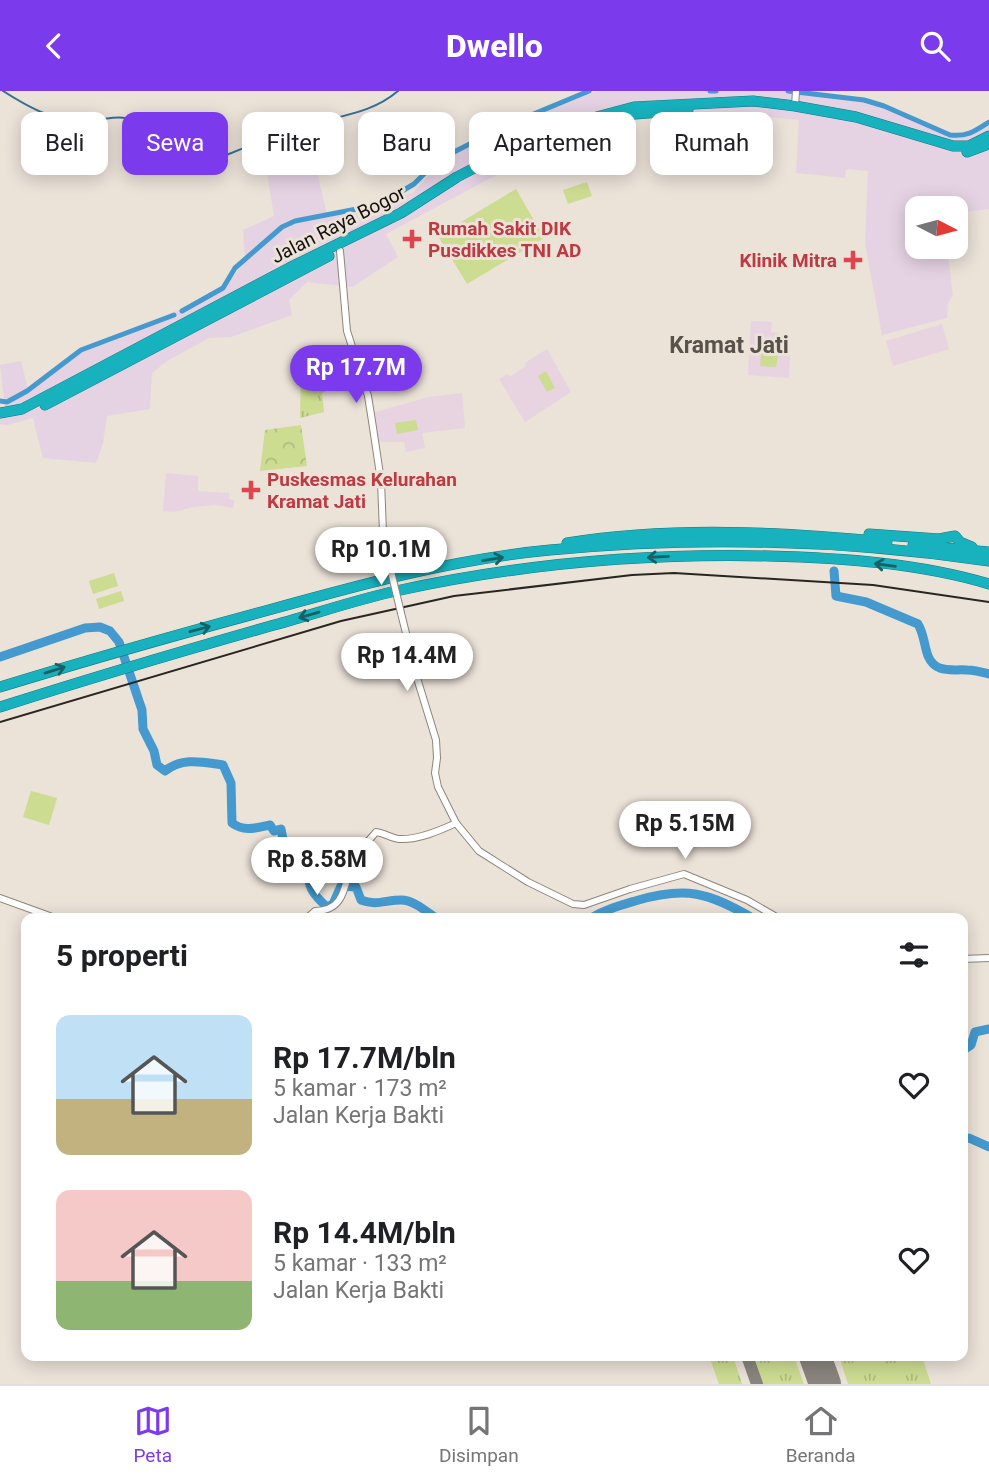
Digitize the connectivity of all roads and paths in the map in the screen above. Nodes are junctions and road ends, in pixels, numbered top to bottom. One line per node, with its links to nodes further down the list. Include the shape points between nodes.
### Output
1 (796, 92): 2 (street)
2 (795, 106): 3 (highway, Jalan Raya Bogor, via 856,117 953,146 968,146); 5 (highway, Jalan Raya Bogor, via 734,102 617,110 529,142)
3 (989, 136)
4 (989, 144): 5 (highway, Jalan Raya Bogor, via 957,153 855,123 750,108 635,114 574,131)
5 (459, 180): 6 (highway, Jalan Raya Bogor)
6 (338, 248): 7 (highway, Jalan Raya Bogor); 17 (street, bridge, via 347,331 369,403 387,555 436,740 436,777)
7 (176, 333): 8 (highway, Jalan Raya Bogor, via 22,409); 9 (highway, Jalan Raya Bogor, via 24,415)
8 (0, 413)
9 (0, 419)
10 (840, 546): 11 (highway, via 710,542); 12 (highway); 13 (highway)
11 (549, 550): 12 (highway, via 597,538 699,532 830,537); 15 (highway, one-way to 11, via 367,582)
12 (988, 555)
13 (989, 568)
14 (989, 584): 16 (highway, one-way to 16, via 822,558 704,555 576,562 370,597)
15 (0, 687)
16 (0, 706)
17 (456, 823): 20 (street, via 405,839 376,832 353,859 346,887 332,907); 21 (street, via 493,861 573,904 584,905 684,874)
18 (0, 898): 19 (street)
19 (41, 913)
20 (313, 913)
21 (770, 913)
22 (968, 958): 23 (street)
23 (989, 958)

